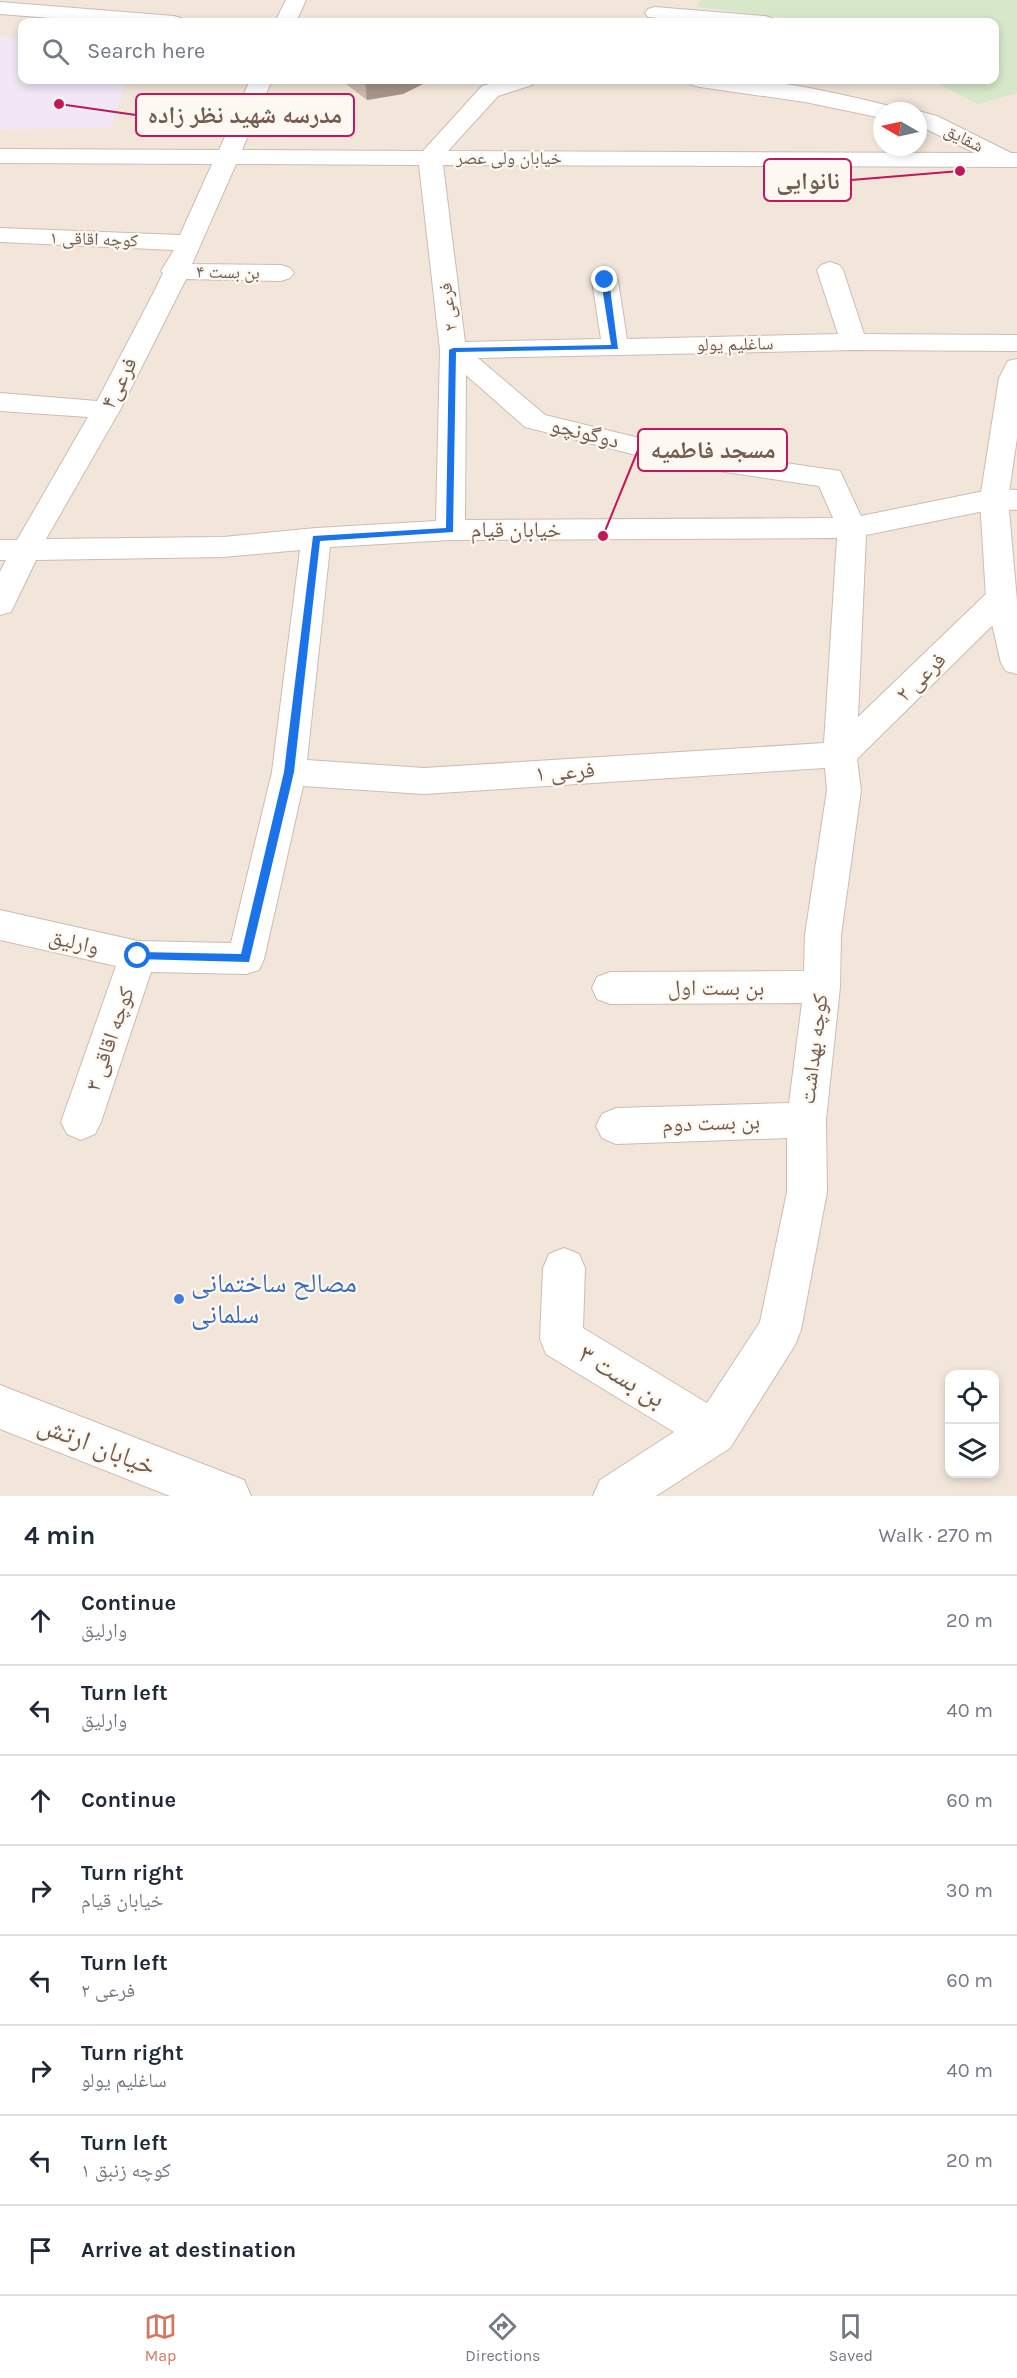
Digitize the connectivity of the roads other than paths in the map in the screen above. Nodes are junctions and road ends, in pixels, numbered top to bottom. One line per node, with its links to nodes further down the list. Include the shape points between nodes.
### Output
1 (169, 0): 6 (street)
2 (296, 0): 7 (street)
3 (0, 8): 5 (street)
4 (654, 12): 8 (street)
5 (127, 18)
6 (166, 18)
7 (288, 18)
8 (721, 18)
9 (259, 84): 15 (street, فرعی۴)
10 (512, 84): 16 (street, via 490,91)
11 (728, 84): 12 (street)
12 (873, 109)
13 (927, 120): 17 (street, شقایق)
14 (0, 156): 15 (street, خیابان ولی عصر)
15 (226, 156): 16 (street, خیابان ولی عصر); 19 (street, فرعی۴)
16 (430, 157): 17 (street, خیابان ولی عصر); 27 (street, فرعی ۲)
17 (1013, 160)
18 (0, 235): 19 (street, کوچه اقاقی ۱)
19 (189, 243): 21 (street, فرعی۴)
20 (830, 270): 24 (street)
21 (174, 272): 22 (street, بن بست ۴); 30 (street, فرعی۴)
22 (281, 273)
23 (605, 280): 26 (street)
24 (854, 342): 25 (street, ساغلیم یولو); 26 (street, ساغلیم یولو)
25 (1017, 343)
26 (615, 347): 27 (street, ساغلیم یولو)
27 (453, 350): 32 (street, دوگونچو, via 535,421 672,454 830,478); 33 (street, فرعی ۲)
28 (1017, 367): 31 (street, via 1012,378)
29 (0, 402): 30 (street)
30 (106, 410): 35 (street, فرعی۴)
31 (1006, 499): 32 (street, خیابان قیام); 36 (street)
32 (852, 528): 33 (street, خیابان قیام); 39 (street, کوچه بهداشت)
33 (450, 530): 34 (street, خیابان قیام)
34 (316, 538): 35 (street, خیابان قیام, via 224,547); 40 (street)
35 (13, 549): 37 (street, فرعی۴)
36 (1001, 598): 38 (street); 39 (street, فرعی ۲)
37 (0, 604)
38 (1017, 663)
39 (840, 755): 40 (street, فرعی ۱, via 424,781); 43 (street, کوچه بهداشت, via 844,790 823,935)
40 (289, 772): 42 (street, وارلیق, via 246,958)
41 (0, 925): 42 (street, وارلیق)
42 (138, 956): 46 (street, کوچه اقاقی ۳)
43 (822, 987): 44 (street, بن بست اول); 45 (street, کوچه بهداشت)
44 (610, 988)
45 (806, 1120): 47 (street, بن بست دوم); 50 (street, کوچه بهداشت, via 807,1192 780,1330)
46 (81, 1122)
47 (616, 1126)
48 (564, 1268): 50 (street, بن بست ۳, via 561,1339)
49 (0, 1407): 51 (street, خیابان ارتش)
50 (714, 1432): 52 (street, کوچه بهداشت)
51 (228, 1496)
52 (616, 1496)

